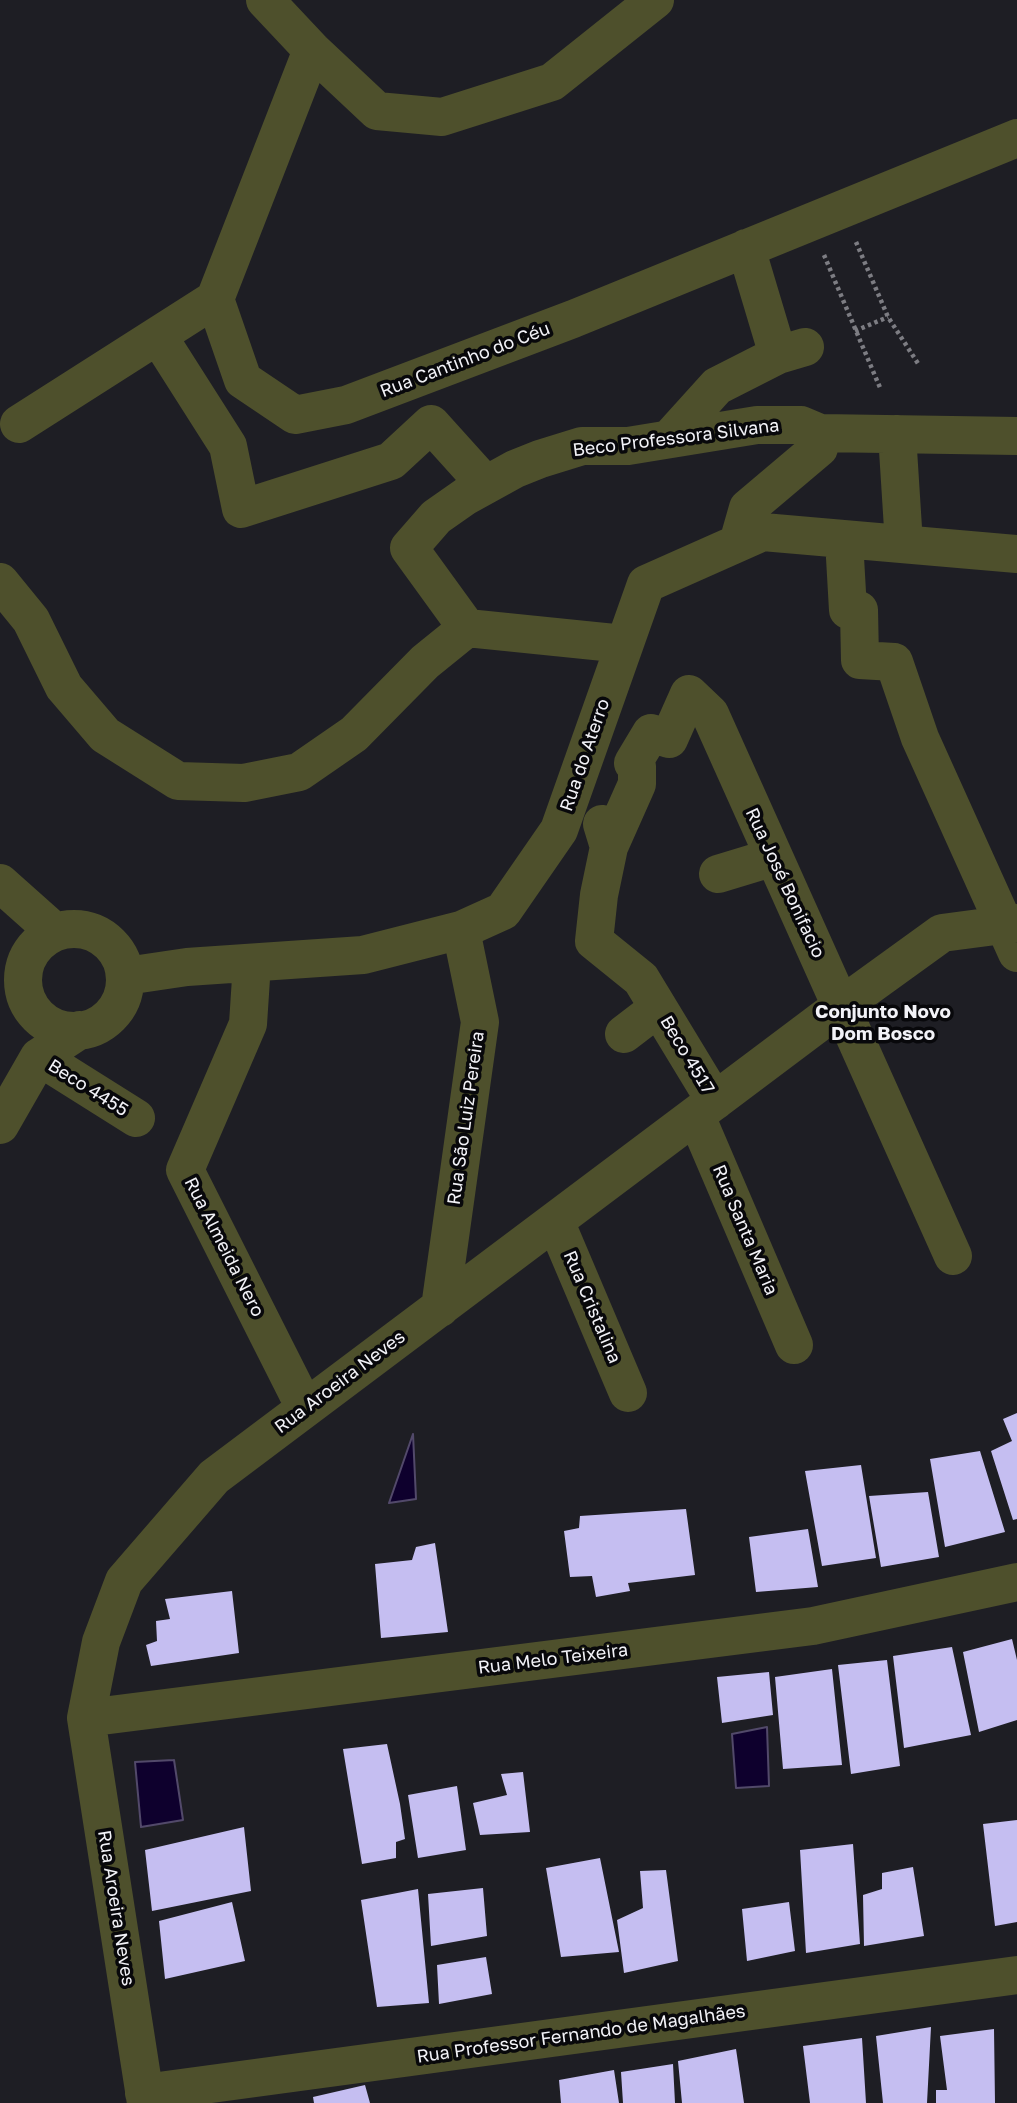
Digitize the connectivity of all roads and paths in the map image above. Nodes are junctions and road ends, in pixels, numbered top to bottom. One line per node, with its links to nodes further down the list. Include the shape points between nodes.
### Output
1 (265, 0): 3 (street)
2 (655, 0): 3 (street, via 552,82 442,117 377,111)
3 (312, 50): 7 (street)
4 (1017, 138): 5 (street, Rua Cantinho do Céu)
5 (826, 215): 6 (street, Rua Cantinho do Céu); 8 (path); 9 (path)
6 (746, 248): 7 (street, Rua Cantinho do Céu, via 346,405 295,415 243,380); 17 (street, via 791,351 717,386)
7 (215, 299): 10 (street)
8 (888, 317): 9 (path); 11 (path)
9 (855, 331): 12 (path)
10 (158, 336): 13 (street); 18 (street, via 228,446 241,509 391,461 431,424)
11 (919, 365)
12 (881, 390)
13 (19, 424)
14 (820, 433): 15 (street, Beco Professora Silvana); 17 (street, Beco Professora Silvana, via 801,425 757,425); 20 (street, via 819,447 748,508)
15 (897, 434): 16 (street, Beco Professora Silvana); 21 (street)
16 (1017, 436)
17 (670, 438): 18 (street, Beco Professora Silvana, via 628,446 582,446 527,464)
18 (486, 485): 24 (street, Beco Professora Silvana, via 436,517 409,548)
19 (844, 540): 20 (street, Rua do Aterro, via 763,533); 21 (street, Rua do Aterro); 33 (street, via 848,610 859,610 860,660 894,662 920,738)
20 (738, 544): 25 (street, Rua do Aterro, via 646,584)
21 (904, 544): 22 (street, Rua do Aterro)
22 (1017, 554)
23 (0, 582): 24 (street, via 31,620 64,687 105,735 178,781 244,783 299,772 354,734 425,662)
24 (467, 628): 25 (street)
25 (624, 644): 26 (street, Rua do Aterro)
26 (582, 763): 27 (street, Beco 4517); 32 (street, Rua do Aterro, via 559,830 503,911)
27 (609, 846): 28 (street, Rua José Bonifacio, via 637,784 633,763 651,733 669,739 689,694 710,714); 38 (street, Beco 4517, via 594,941 641,979)
28 (774, 858): 29 (street); 37 (street, Rua José Bonifacio)
29 (718, 874)
30 (0, 883): 34 (street)
31 (0, 890): 34 (street)
32 (461, 930): 35 (street, Rua do Aterro, via 363,955); 48 (street, Rua São Luiz Pereira, via 480,1022)
33 (1013, 934): 37 (street, Rua Aroeira Neves, via 942,933)
34 (47, 937): 36 (street, via 74,928 93,932 121,957); 39 (street, via 28,958 23,976 25,995)
35 (252, 962): 36 (street, Rua do Aterro); 51 (street, Rua Almeida Nero, via 248,1024 185,1170)
36 (126, 976): 40 (street, via 118,1006 108,1018)
37 (841, 1006): 44 (street, Rua Aroeira Neves); 47 (street, Rua José Bonifacio)
38 (658, 1008): 41 (street, Beco 4517); 44 (street, Beco 4517)
39 (34, 1011): 40 (street, via 63,1030); 42 (street)
40 (80, 1030): 42 (street)
41 (624, 1034)
42 (39, 1057): 43 (street); 45 (street, Beco 4455)
43 (5, 1103)
44 (705, 1109): 46 (street, Rua Aroeira Neves); 49 (street, Rua Santa Maria)
45 (136, 1118)
46 (555, 1221): 48 (street, Rua Aroeira Neves); 50 (street, Rua Cristalina)
47 (953, 1256)
48 (440, 1308): 51 (street, Rua Aroeira Neves)
49 (794, 1345)
50 (628, 1393)
51 (305, 1408): 53 (street, Rua Aroeira Neves, via 214,1477 124,1581 101,1642)
52 (1017, 1582): 53 (street, Rua Melo Teixeira, via 813,1626)
53 (86, 1718): 55 (street, Rua Aroeira Neves)
54 (1017, 1975): 55 (street, Rua Professor Fernando de Magalhães)
55 (145, 2098)

